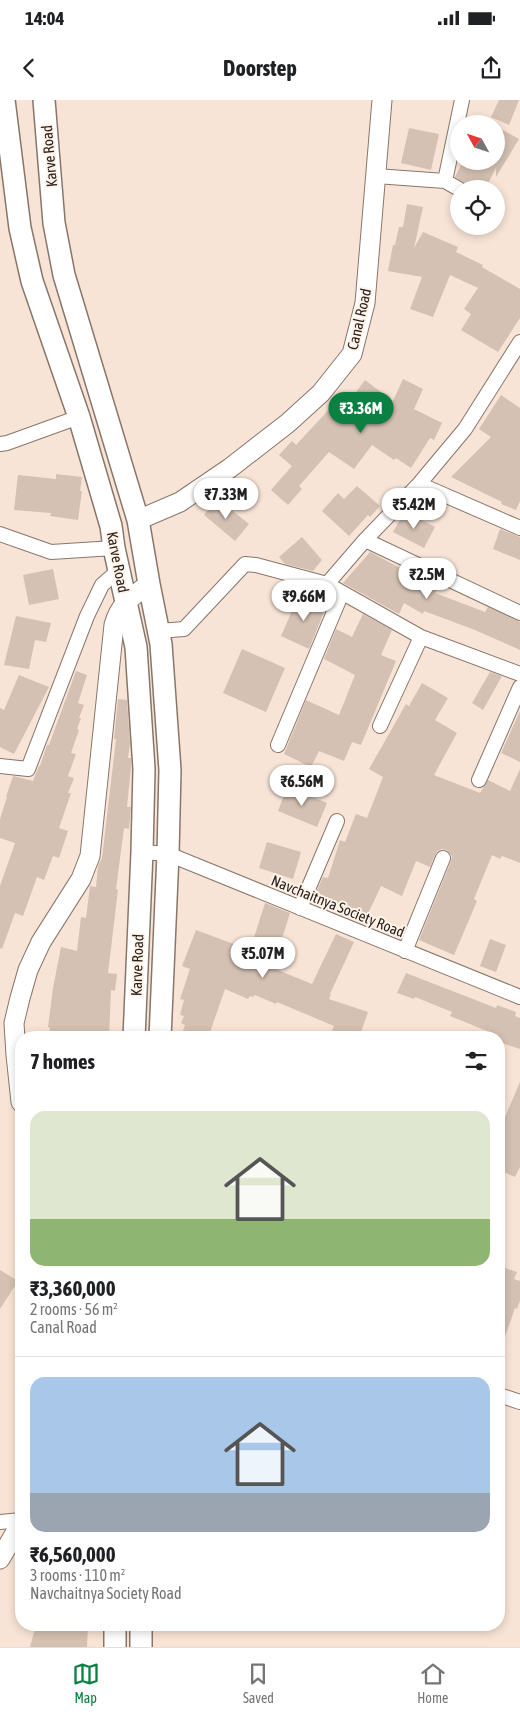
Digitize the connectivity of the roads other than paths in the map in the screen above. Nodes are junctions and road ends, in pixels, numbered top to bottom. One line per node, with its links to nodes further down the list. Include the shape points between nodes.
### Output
1 (4, 100): 9 (main road, Karve Road, via 20,228 32,281)
2 (44, 100): 12 (main road, Karve Road, via 54,223 64,275)
3 (382, 100): 5 (street, Canal Road)
4 (462, 100): 6 (street)
5 (376, 176): 6 (street); 12 (street, Canal Road, via 365,304 352,354 322,393 230,468 180,502)
6 (445, 181): 7 (street)
7 (450, 184)
8 (519, 347): 11 (street, via 465,429)
9 (79, 417): 10 (street); 16 (main road, Karve Road, via 112,526)
10 (0, 444)
11 (419, 484): 13 (street); 15 (street)
12 (138, 520): 18 (main road, Karve Road)
13 (520, 528)
14 (0, 534): 16 (street, via 51,552)
15 (365, 540): 19 (street); 22 (street)
16 (114, 548): 17 (main road, Karve Road)
17 (119, 570): 21 (main road, Karve Road); 29 (street, via 102,585 87,616 28,769)
18 (147, 576): 21 (street); 23 (main road, Karve Road)
19 (326, 584): 20 (street); 23 (street, via 245,564 184,629)
20 (342, 593): 24 (street); 28 (street)
21 (126, 601): 32 (main road, Karve Road, via 136,647 140,703 144,769); 40 (street, via 114,625 90,856 82,879 41,942 28,970 14,1023)
22 (520, 613)
23 (159, 631): 33 (main road, Karve Road, via 170,770)
24 (421, 637): 25 (street); 27 (street)
25 (520, 674)
26 (520, 687): 30 (street)
27 (380, 726)
28 (278, 745)
29 (0, 766)
30 (478, 780)
31 (337, 821): 35 (street)
32 (142, 852): 33 (street, Navchaitnya Society Road); 38 (main road, Karve Road)
33 (168, 854): 35 (street, Navchaitnya Society Road); 39 (main road, Karve Road)
34 (443, 858): 36 (street)
35 (300, 908): 36 (street, Navchaitnya Society Road)
36 (405, 951): 37 (street, Navchaitnya Society Road)
37 (520, 997)
38 (134, 1031)
39 (160, 1031)
40 (15, 1040)
41 (505, 1397): 42 (street)
42 (520, 1402)
43 (15, 1521): 44 (street)
44 (0, 1522)
45 (15, 1532): 46 (street)
46 (0, 1559)
47 (115, 1631): 49 (main road)
48 (141, 1631): 50 (main road)
49 (115, 1647)
50 (141, 1647)

